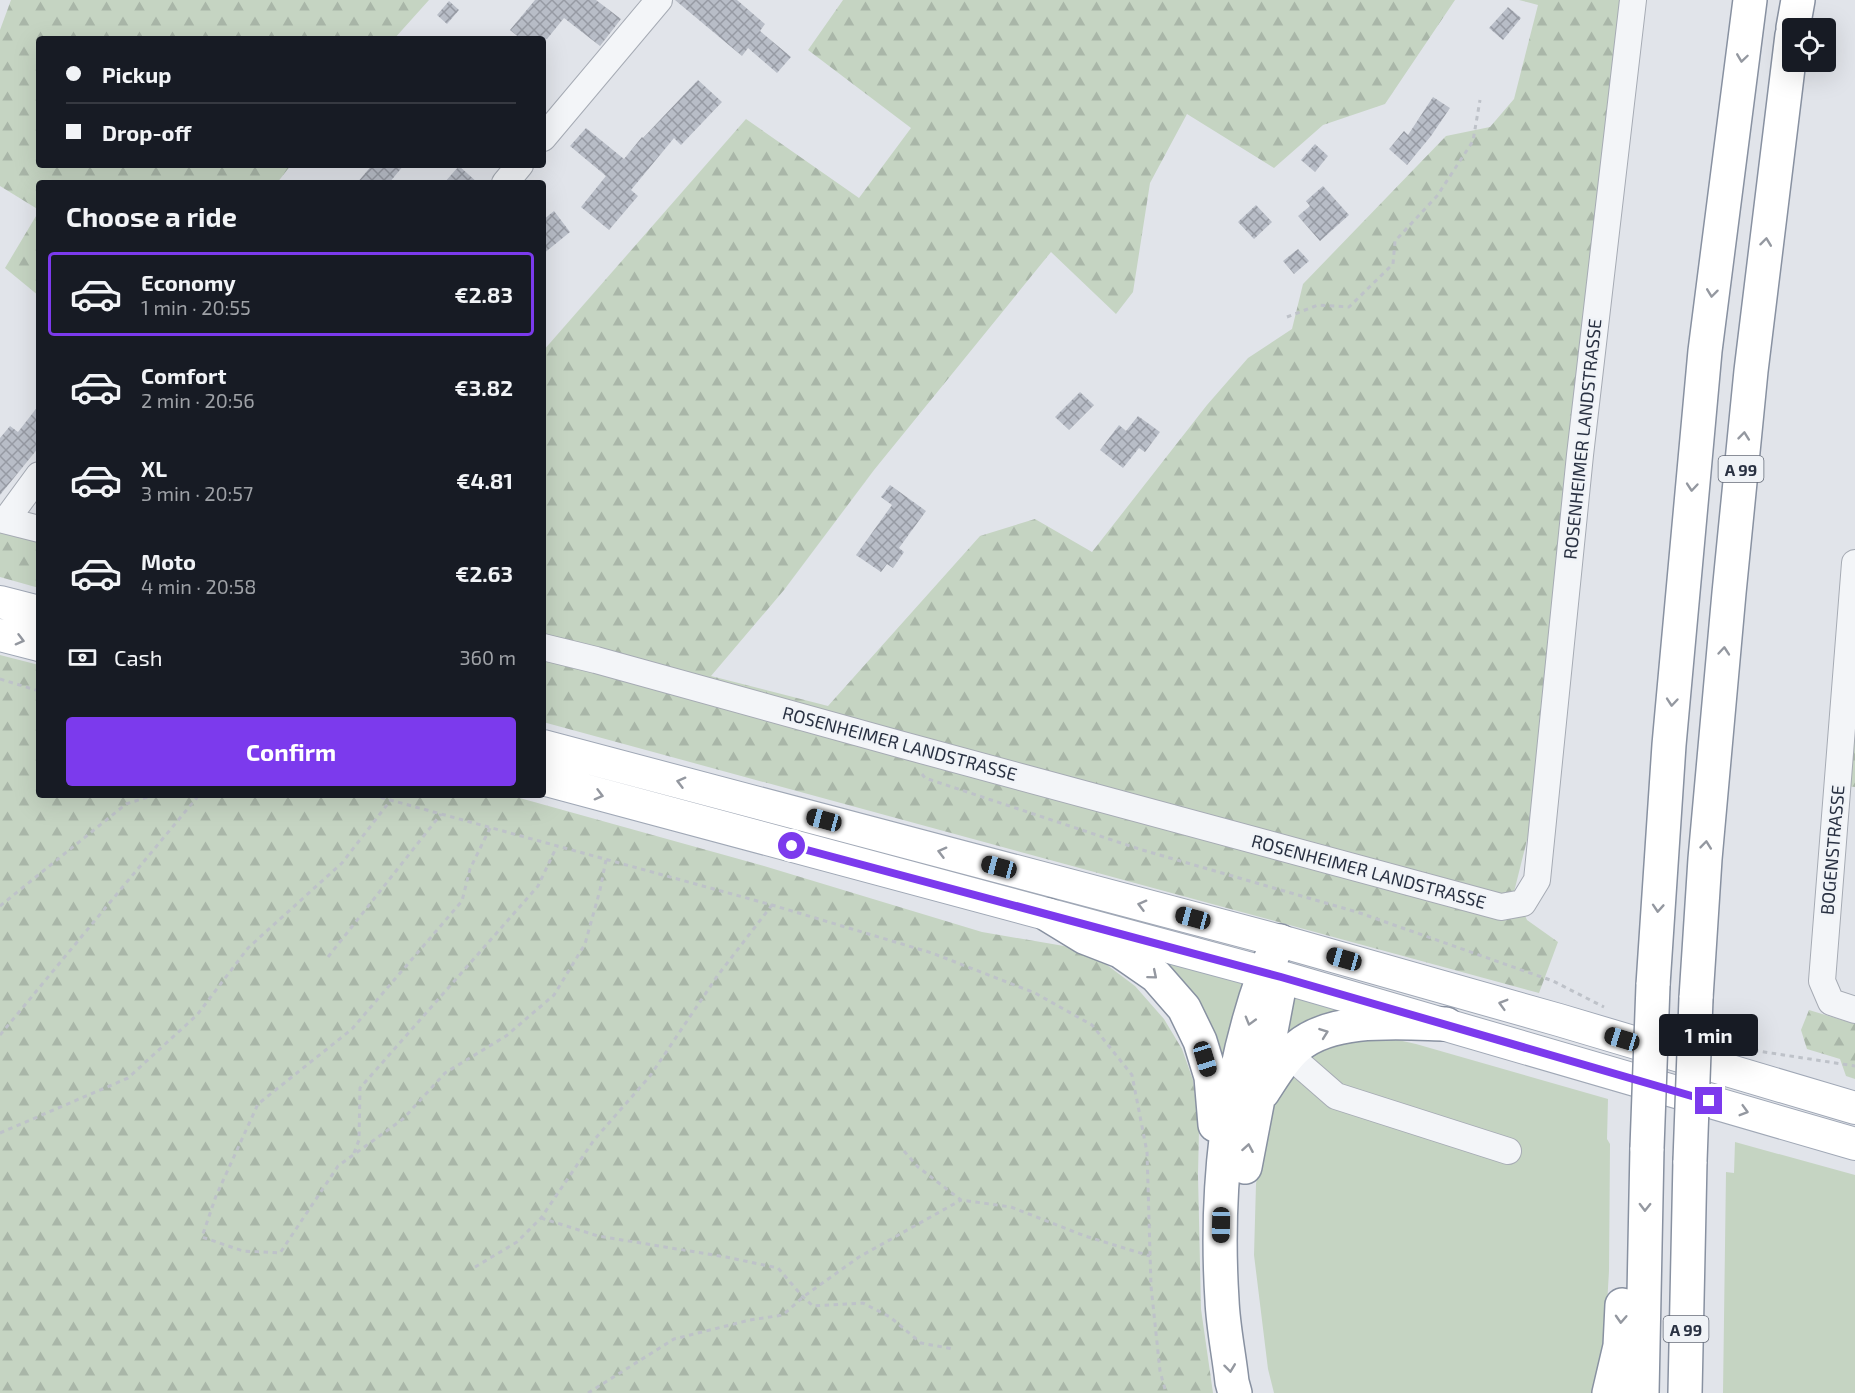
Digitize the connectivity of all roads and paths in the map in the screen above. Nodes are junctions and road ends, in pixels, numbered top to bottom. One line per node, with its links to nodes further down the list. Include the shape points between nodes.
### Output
1 (659, 0): 8 (street)
2 (1633, 0): 23 (street, ROSENHEIMER LANDSTRASSE, via 1580,455 1537,880 1523,903 1501,907)
3 (1750, 0): 59 (highway, A 99, one-way to 59, bridge, via 1705,351 1669,745 1653,985)
4 (1798, 0): 5 (highway)
5 (1795, 18)
6 (1787, 72): 68 (highway, A 99, one-way to 6, bridge, via 1696,998 1705,859 1751,371)
7 (1480, 100): 11 (path, via 1473,141 1437,196 1395,241 1393,264 1349,307 1318,305)
8 (546, 134)
9 (518, 168): 10 (street)
10 (508, 180)
11 (1287, 317)
12 (36, 479): 13 (street)
13 (3, 520): 14 (street)
14 (36, 528)
15 (1855, 563): 41 (street, BOGENSTRASSE, via 1822,981 1831,1002)
16 (0, 602): 17 (main road)
17 (36, 611)
18 (0, 635): 19 (main road, one-way to 19)
19 (36, 644)
20 (546, 648): 23 (street, ROSENHEIMER LANDSTRASSE)
21 (0, 678): 22 (path)
22 (36, 689)
23 (899, 744): 40 (path, via 926,778 1139,849 1368,915 1553,981)
24 (546, 747): 37 (main road, one-way to 24)
25 (546, 780): 36 (main road, one-way to 36)
26 (145, 798): 35 (path, via 126,804)
27 (197, 798): 43 (path)
28 (381, 798): 29 (path)
29 (390, 801): 30 (path); 49 (path, via 342,863 248,948 197,1015 128,1078)
30 (441, 814): 31 (path); 38 (path)
31 (490, 828): 32 (path); 53 (path, via 470,869 462,901 352,1029 258,1104 216,1196 202,1237 243,1251 280,1253 338,1166)
32 (557, 846): 33 (path); 53 (path, via 538,886 360,1088 359,1140)
33 (606, 859): 34 (path); 53 (path, via 585,944 554,994 506,1036 445,1073 403,1119)
34 (772, 905): 56 (path, via 718,975 650,1076 594,1140); 57 (path, via 932,953 1035,993 1092,1025 1132,1075 1147,1152)
35 (0, 906)
36 (1048, 915): 39 (main road); 54 (highway, one-way to 54, via 1084,937 1120,951 1156,976 1184,1008 1211,1077)
37 (1280, 941): 39 (highway); 48 (main road, one-way to 37)
38 (328, 957)
39 (1273, 975): 42 (main road); 47 (highway); 54 (highway, one-way to 54, via 1236,1068)
40 (1608, 1009)
41 (1855, 1010)
42 (1446, 1024): 45 (highway, one-way to 42, via 1323,1032 1374,1022); 50 (main road, one-way to 50)
43 (0, 1035)
44 (1740, 1048): 46 (path)
45 (1289, 1056): 47 (highway); 52 (street, via 1336,1096)
46 (1855, 1066)
47 (1256, 1104): 65 (highway, one-way to 47, via 1244,1318 1240,1255 1243,1181)
48 (1855, 1108)
49 (0, 1133)
50 (1855, 1144)
51 (904, 1151): 55 (path, via 918,1167)
52 (1508, 1151)
53 (353, 1155)
54 (1222, 1180): 64 (highway, one-way to 64, via 1222,1301)
55 (961, 1200): 57 (path, via 1011,1207 1084,1236); 60 (path, via 859,1257)
56 (541, 1218): 58 (path, via 517,1242); 60 (path, via 598,1236 778,1268)
57 (1150, 1256): 63 (path, via 1160,1371)
58 (475, 1267)
59 (1644, 1267): 66 (highway, one-way to 66, via 1622,1301 1620,1346); 67 (highway, A 99)
60 (803, 1297): 61 (path, via 813,1306 863,1303 890,1317 921,1343); 62 (path, via 783,1315 674,1339)
61 (953, 1348)
62 (588, 1393)
63 (1166, 1393)
64 (1235, 1393)
65 (1259, 1393)
66 (1609, 1393)
67 (1642, 1393)
68 (1685, 1393)

